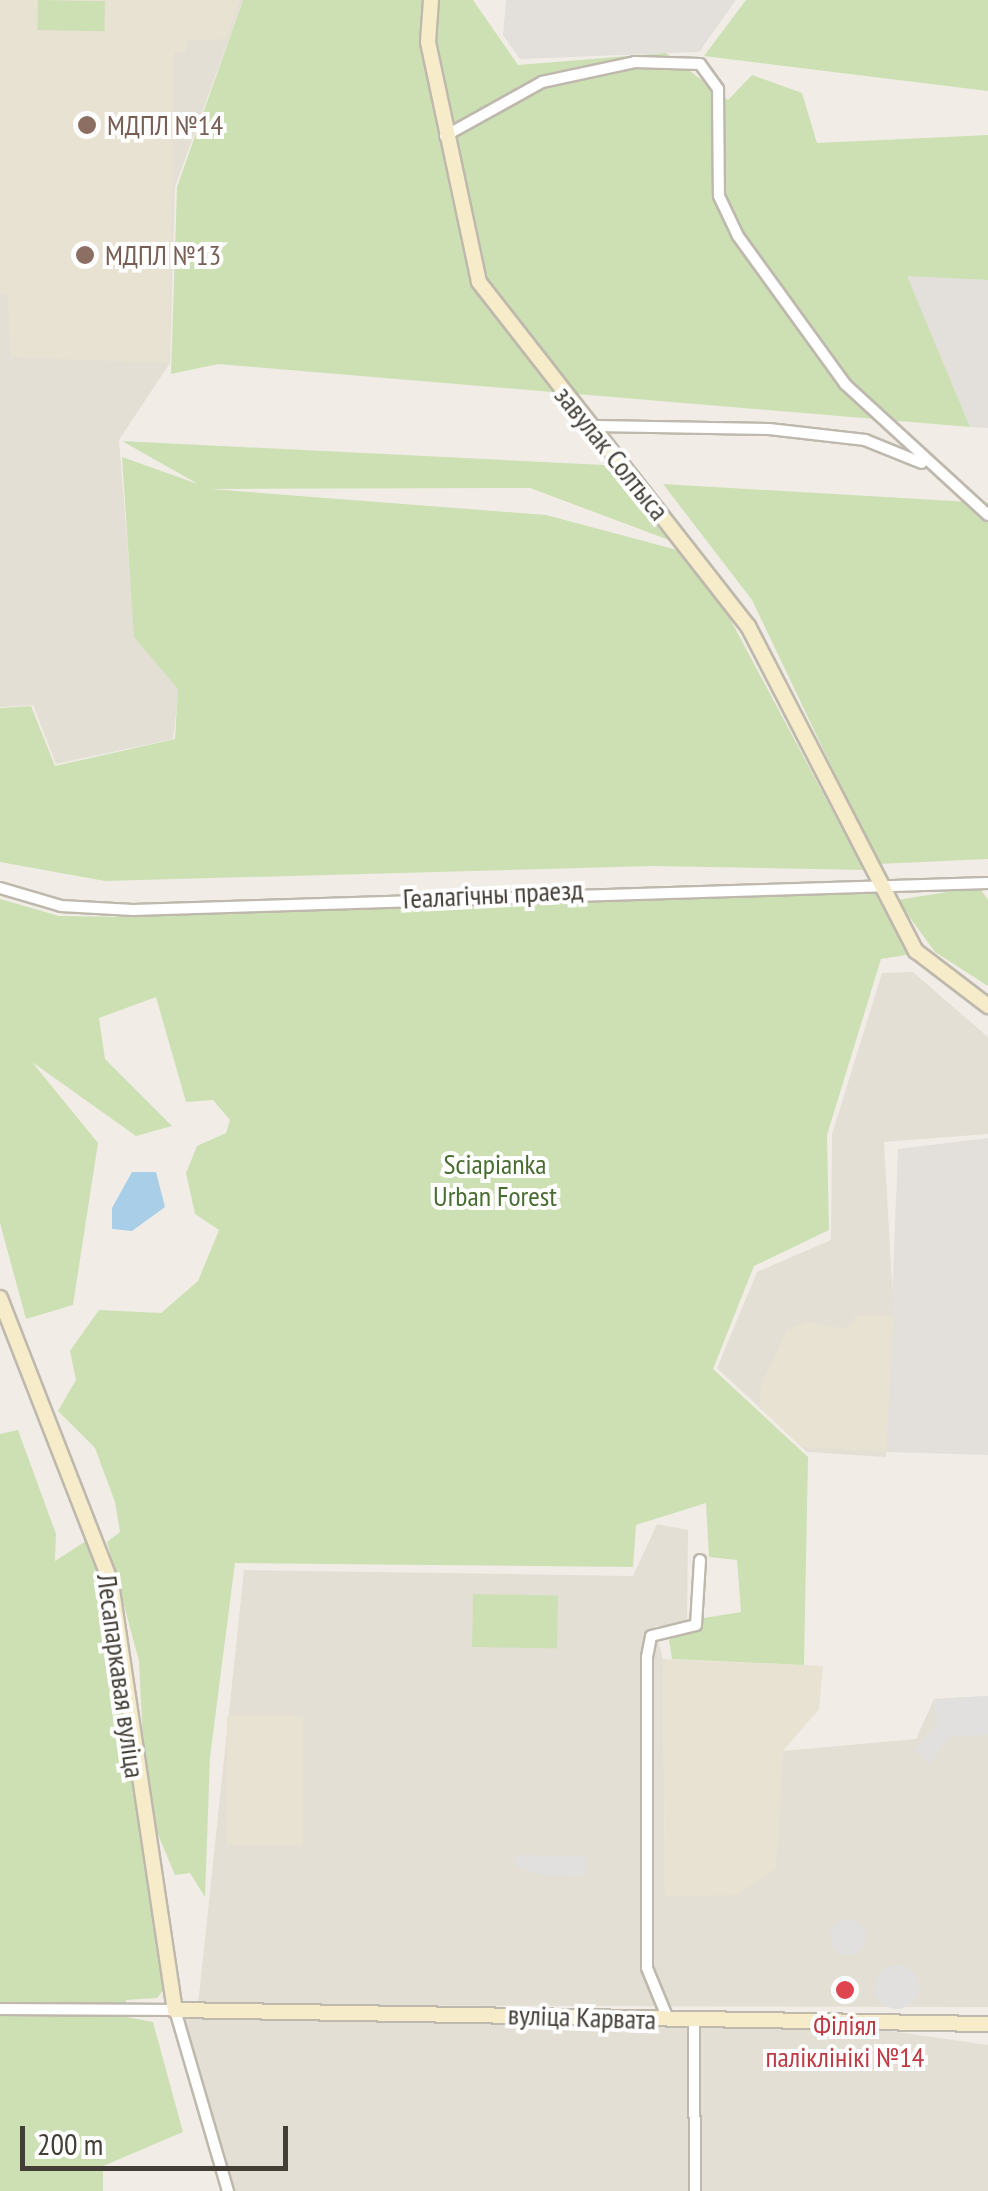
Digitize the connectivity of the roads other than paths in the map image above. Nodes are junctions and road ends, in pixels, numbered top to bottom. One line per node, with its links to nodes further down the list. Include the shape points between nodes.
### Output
1 (430, 0): 2 (street, завулак Солтыса)
2 (446, 136): 3 (street, завулак Солтыса, via 479,282); 4 (street, via 542,82 634,62 700,64 720,100 726,216 845,384)
3 (595, 426): 4 (street, via 865,440); 6 (street, завулак Солтыса, via 748,626)
4 (932, 468): 5 (street)
5 (988, 514)
6 (874, 883): 7 (street, Геалагічны праезд); 8 (street, Геалагічны праезд, via 133,910 61,906); 9 (street, завулак Солтыса, via 916,950)
7 (988, 883)
8 (0, 888)
9 (988, 1006)
10 (0, 1298): 13 (street, Лесапаркавая вуліца, via 111,1583)
11 (700, 1560): 14 (street, via 696,1625 651,1636 646,1657 646,1968)
12 (0, 2009): 13 (street, вуліца Карвата)
13 (176, 2010): 14 (street, вуліца Карвата); 17 (street)
14 (668, 2019): 15 (street, вуліца Карвата)
15 (694, 2020): 16 (street, вуліца Карвата); 18 (street)
16 (988, 2024)
17 (228, 2191)
18 (695, 2191)

